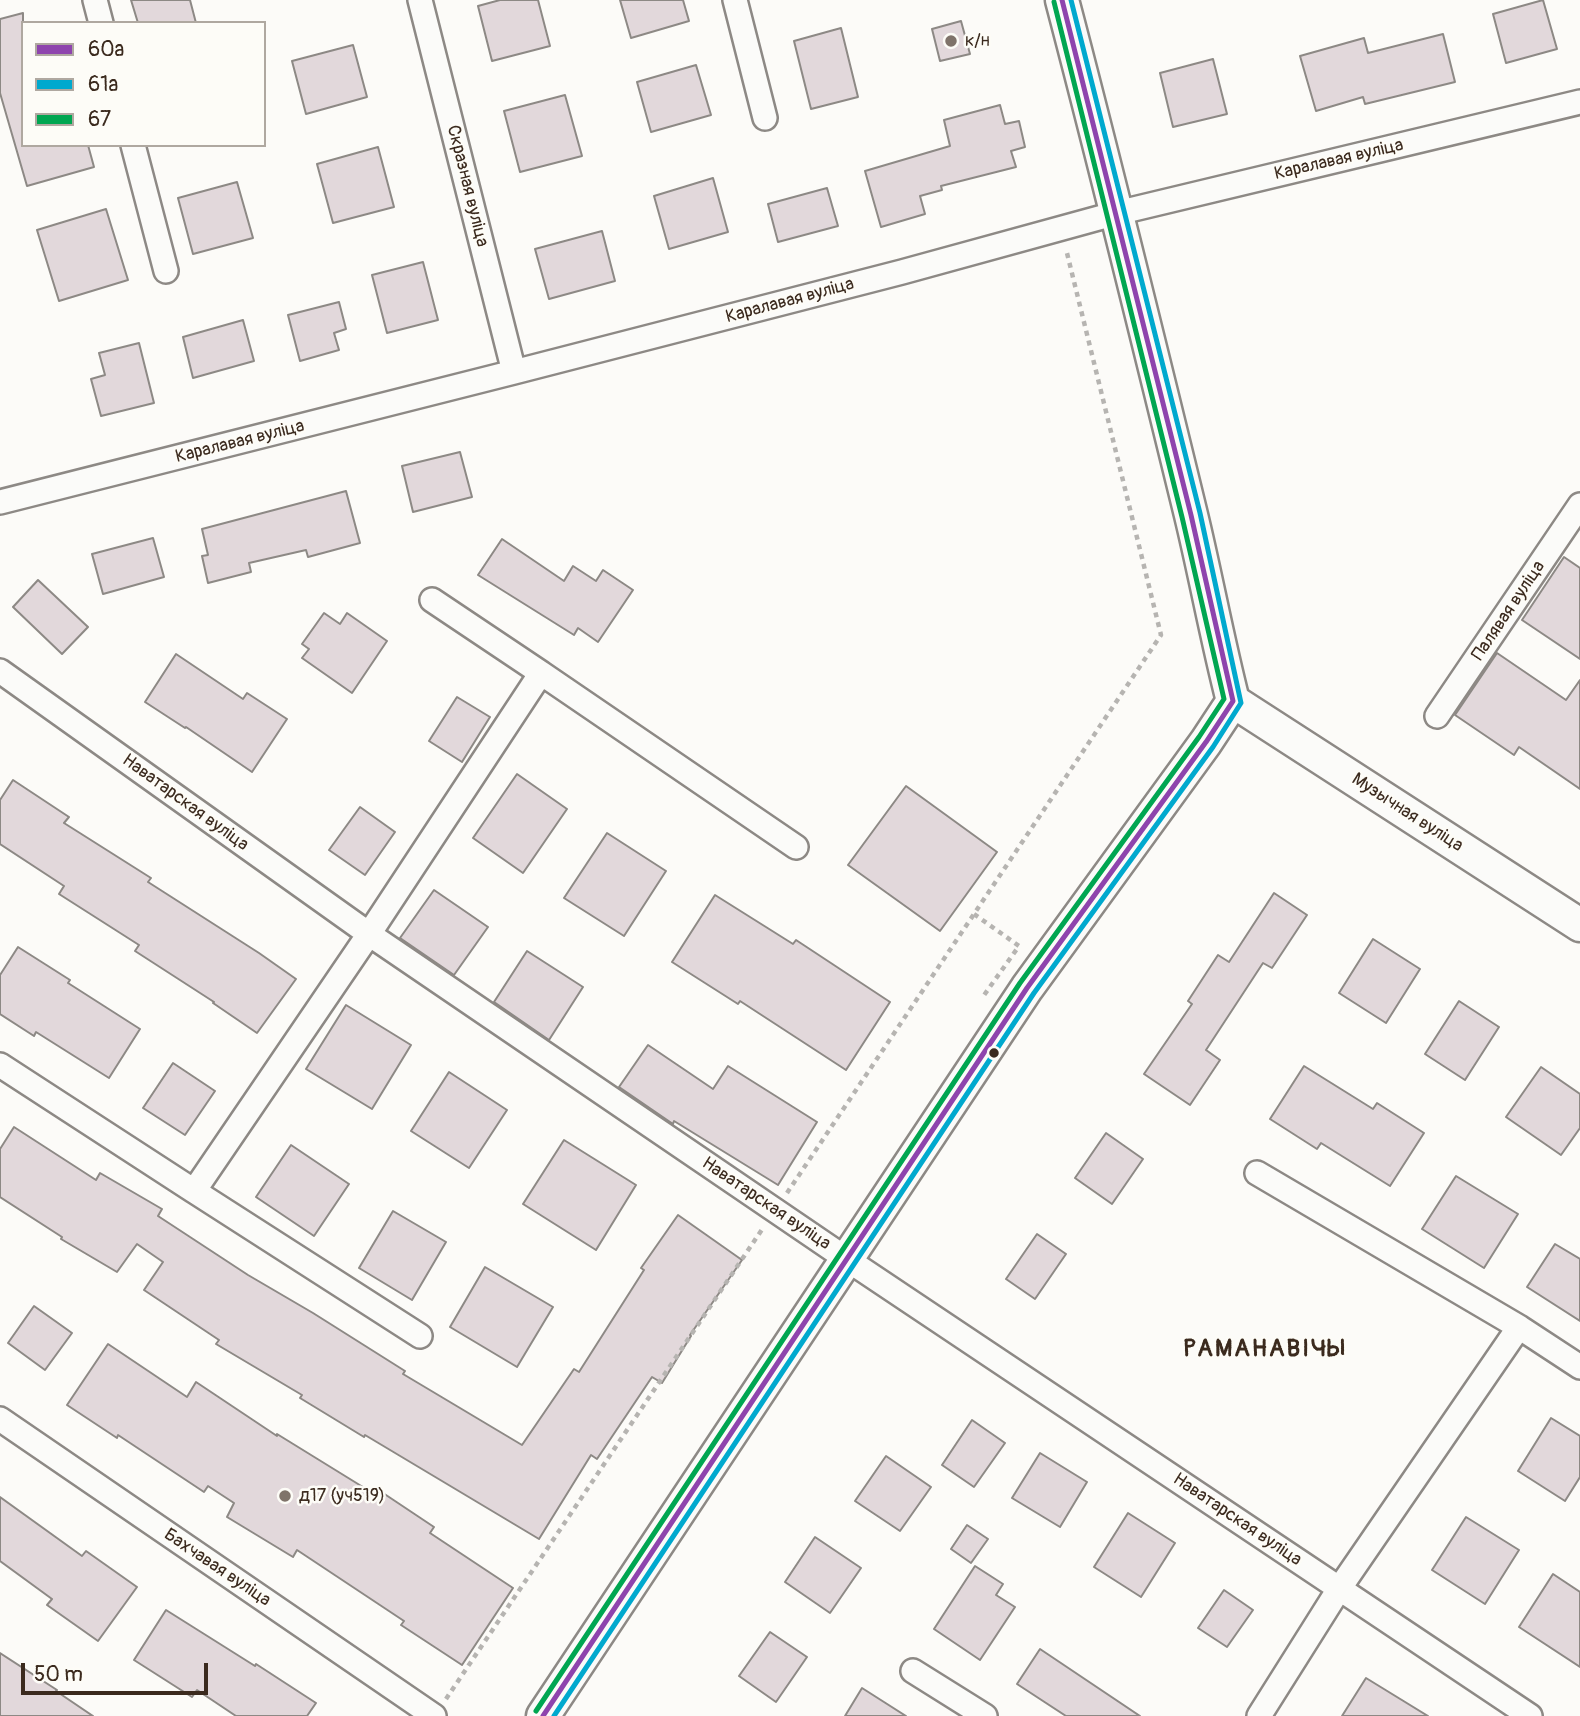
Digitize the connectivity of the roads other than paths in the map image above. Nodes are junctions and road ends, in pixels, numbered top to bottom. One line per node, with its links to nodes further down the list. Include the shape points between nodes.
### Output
1 (95, 0): 5 (street)
2 (420, 0): 11 (street, Скразная вуліца)
3 (735, 0): 7 (street)
4 (1062, 0): 9 (street)
5 (100, 21)
6 (1580, 102): 9 (street, Каралавая вуліца)
7 (765, 118)
8 (134, 147): 10 (street)
9 (1117, 213): 11 (street, Каралавая вуліца); 17 (street)
10 (166, 271)
11 (514, 372): 12 (street, Каралавая вуліца)
12 (0, 502)
13 (1580, 505): 18 (street, Палявая вуліца)
14 (432, 600): 16 (street)
15 (0, 671): 21 (street, Наватарская вуліца)
16 (541, 673): 19 (street); 21 (street)
17 (1233, 701): 20 (street, Музычная вуліца); 25 (street, via 1027,988)
18 (1437, 716)
19 (796, 847)
20 (1580, 925)
21 (369, 934): 24 (street); 25 (street, Наватарская вуліца)
22 (0, 1065): 24 (street)
23 (1257, 1173): 26 (street)
24 (194, 1191): 27 (street)
25 (848, 1260): 30 (street, Наватарская вуліца); 33 (street)
26 (1519, 1327): 28 (street); 30 (street)
27 (420, 1336)
28 (1580, 1367)
29 (0, 1419): 32 (street, Бахчавая вуліца)
30 (1339, 1589): 35 (street); 36 (street, Наватарская вуліца)
31 (913, 1671): 34 (street)
32 (438, 1711)
33 (543, 1716)
34 (985, 1716)
35 (1259, 1716)
36 (1530, 1716)

